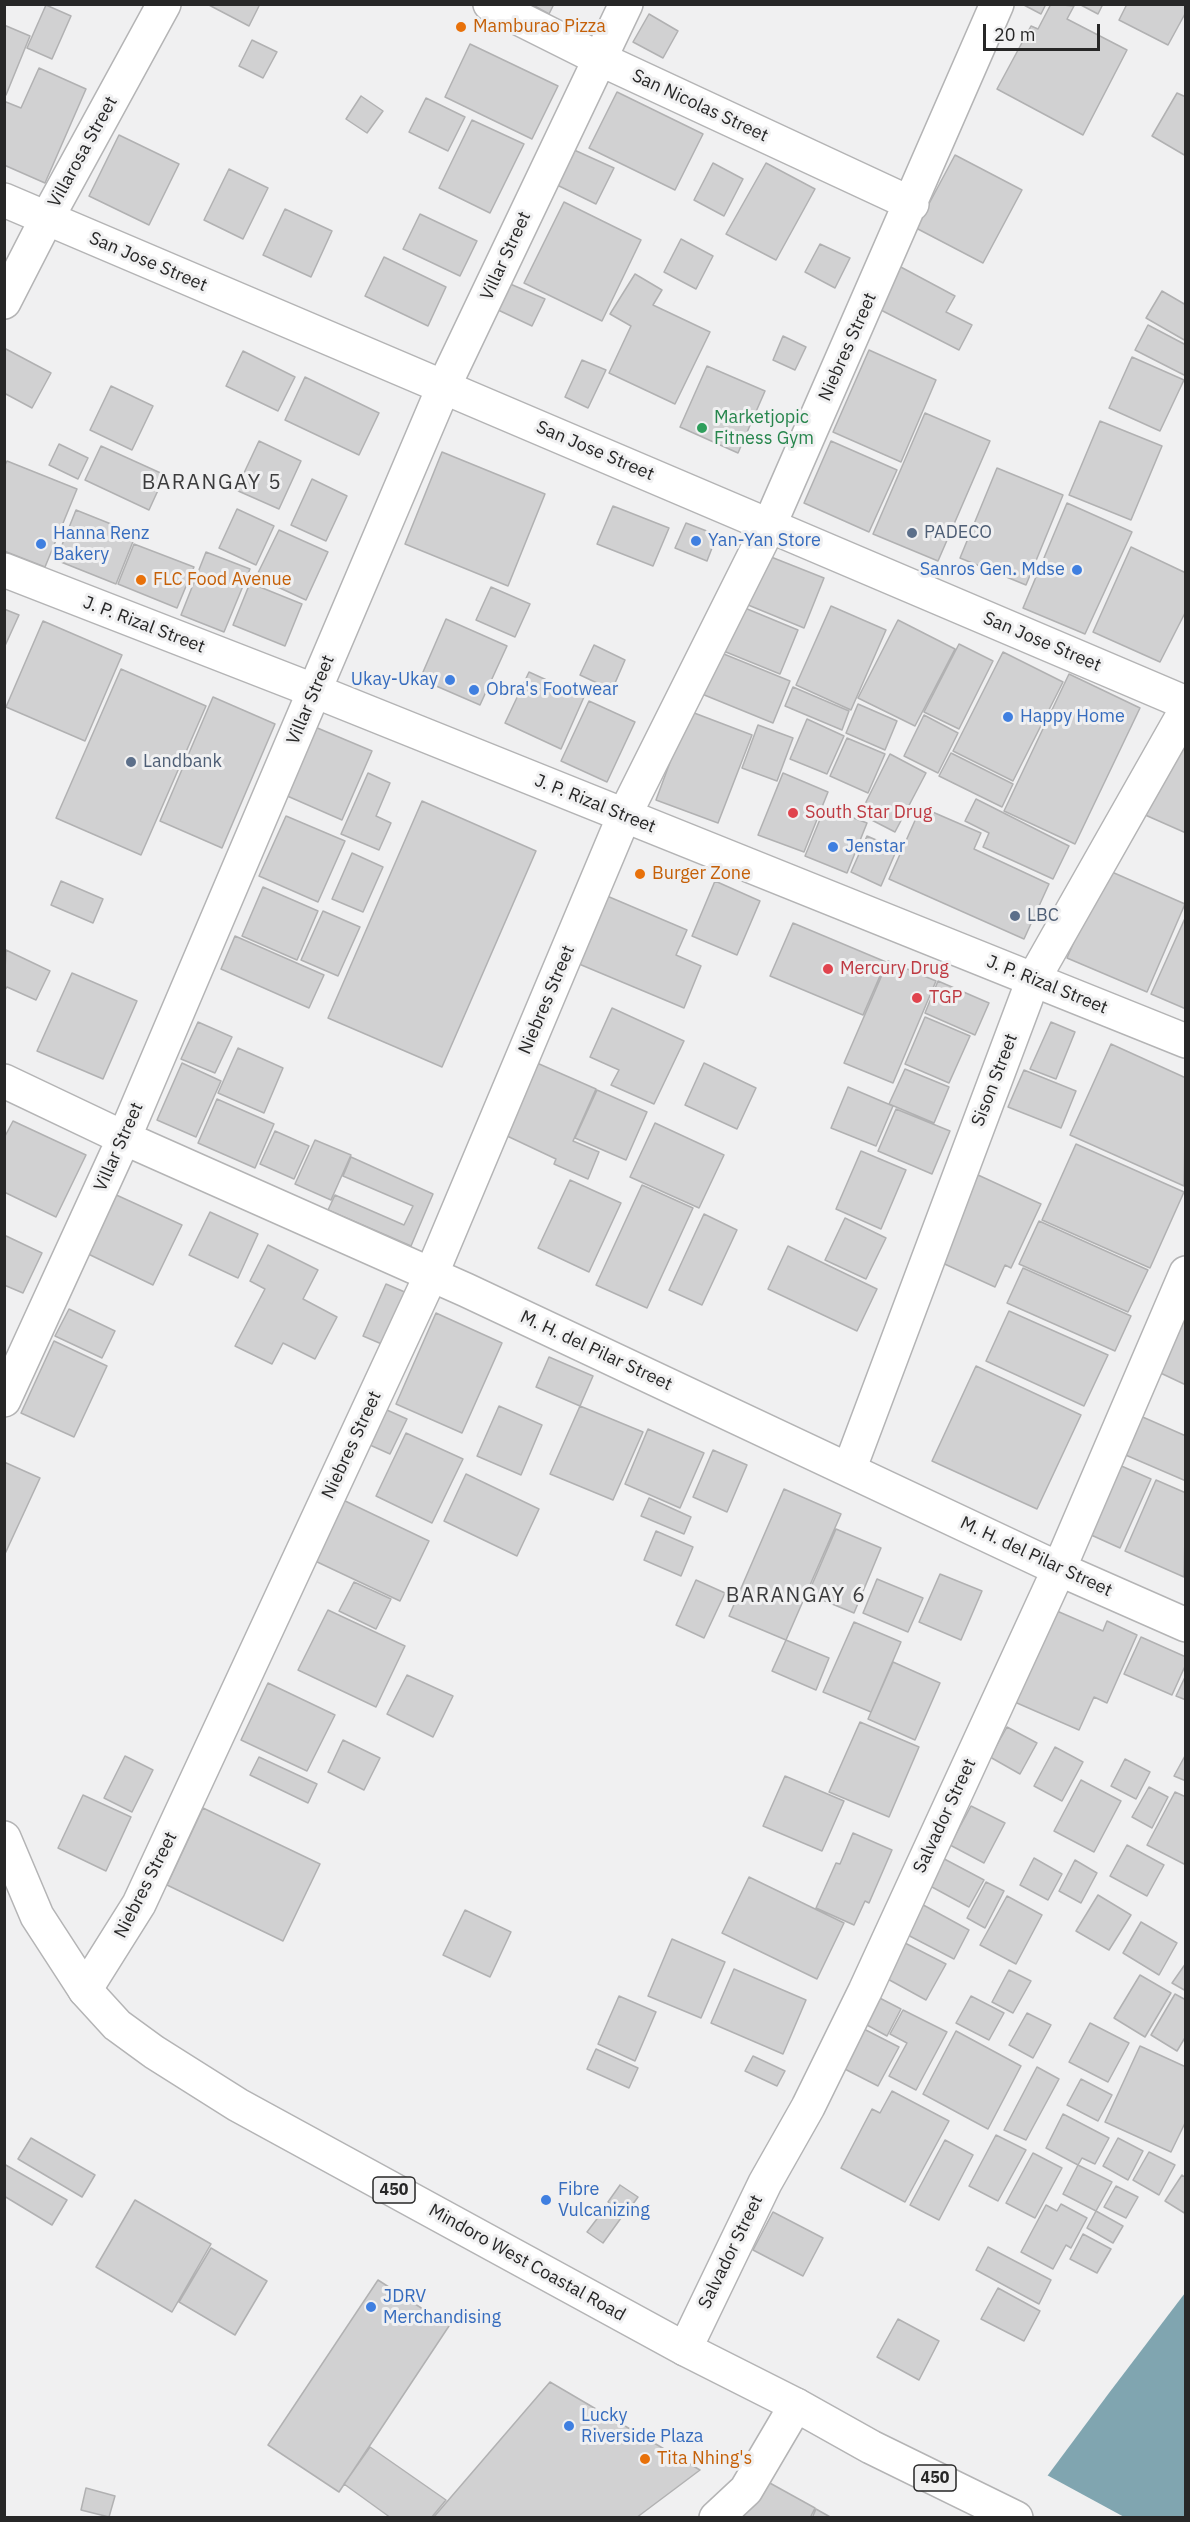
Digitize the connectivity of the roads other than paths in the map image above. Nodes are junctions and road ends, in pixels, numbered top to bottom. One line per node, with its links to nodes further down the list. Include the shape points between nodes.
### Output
1 (164, 4): 8 (street, Villarosa Street)
2 (490, 4): 5 (street, San Nicolas Street)
3 (626, 4): 5 (street, Villar Street)
4 (997, 4): 7 (street, Niebres Street)
5 (600, 59): 7 (street, San Nicolas Street); 10 (street, Villar Street)
6 (4, 200): 8 (street, San Jose Street)
7 (912, 204): 11 (street, Niebres Street)
8 (46, 220): 9 (street, Villarosa Street); 10 (street, San Jose Street)
9 (4, 302)
10 (444, 386): 11 (street, San Jose Street); 13 (street, Villar Street)
11 (769, 526): 14 (street, San Jose Street); 16 (street, Niebres Street)
12 (4, 570): 13 (street, J. P. Rizal Street)
13 (315, 691): 16 (street, J. P. Rizal Street); 20 (street, Villar Street)
14 (1185, 703)
15 (1185, 711): 17 (street, Sison Street)
16 (624, 816): 17 (street, J. P. Rizal Street); 22 (street, Niebres Street)
17 (1033, 980): 18 (street, J. P. Rizal Street); 24 (street, Sison Street)
18 (1185, 1041)
19 (4, 1081): 20 (street, M. H. del Pilar Street)
20 (124, 1138): 22 (street, M. H. del Pilar Street); 23 (street, Villar Street)
21 (1185, 1274): 25 (street, Salvador Street)
22 (431, 1275): 24 (street, M. H. del Pilar Street); 28 (street, Niebres Street, via 139,1904)
23 (4, 1400)
24 (849, 1470): 25 (street, M. H. del Pilar Street)
25 (1059, 1569): 26 (street, M. H. del Pilar Street); 29 (street, Salvador Street, via 865,1991 808,2107 765,2183)
26 (1185, 1625)
27 (4, 1838): 28 (street, Mindoro West Coastal Road / 450, via 37,1916)
28 (85, 1990): 29 (street, Mindoro West Coastal Road / 450, via 117,2025 238,2105)
29 (685, 2349): 30 (street, Mindoro West Coastal Road / 450)
30 (796, 2405): 31 (street, Mindoro West Coastal Road / 450, via 871,2447); 32 (street, via 746,2490)
31 (1007, 2513)
32 (716, 2517)

